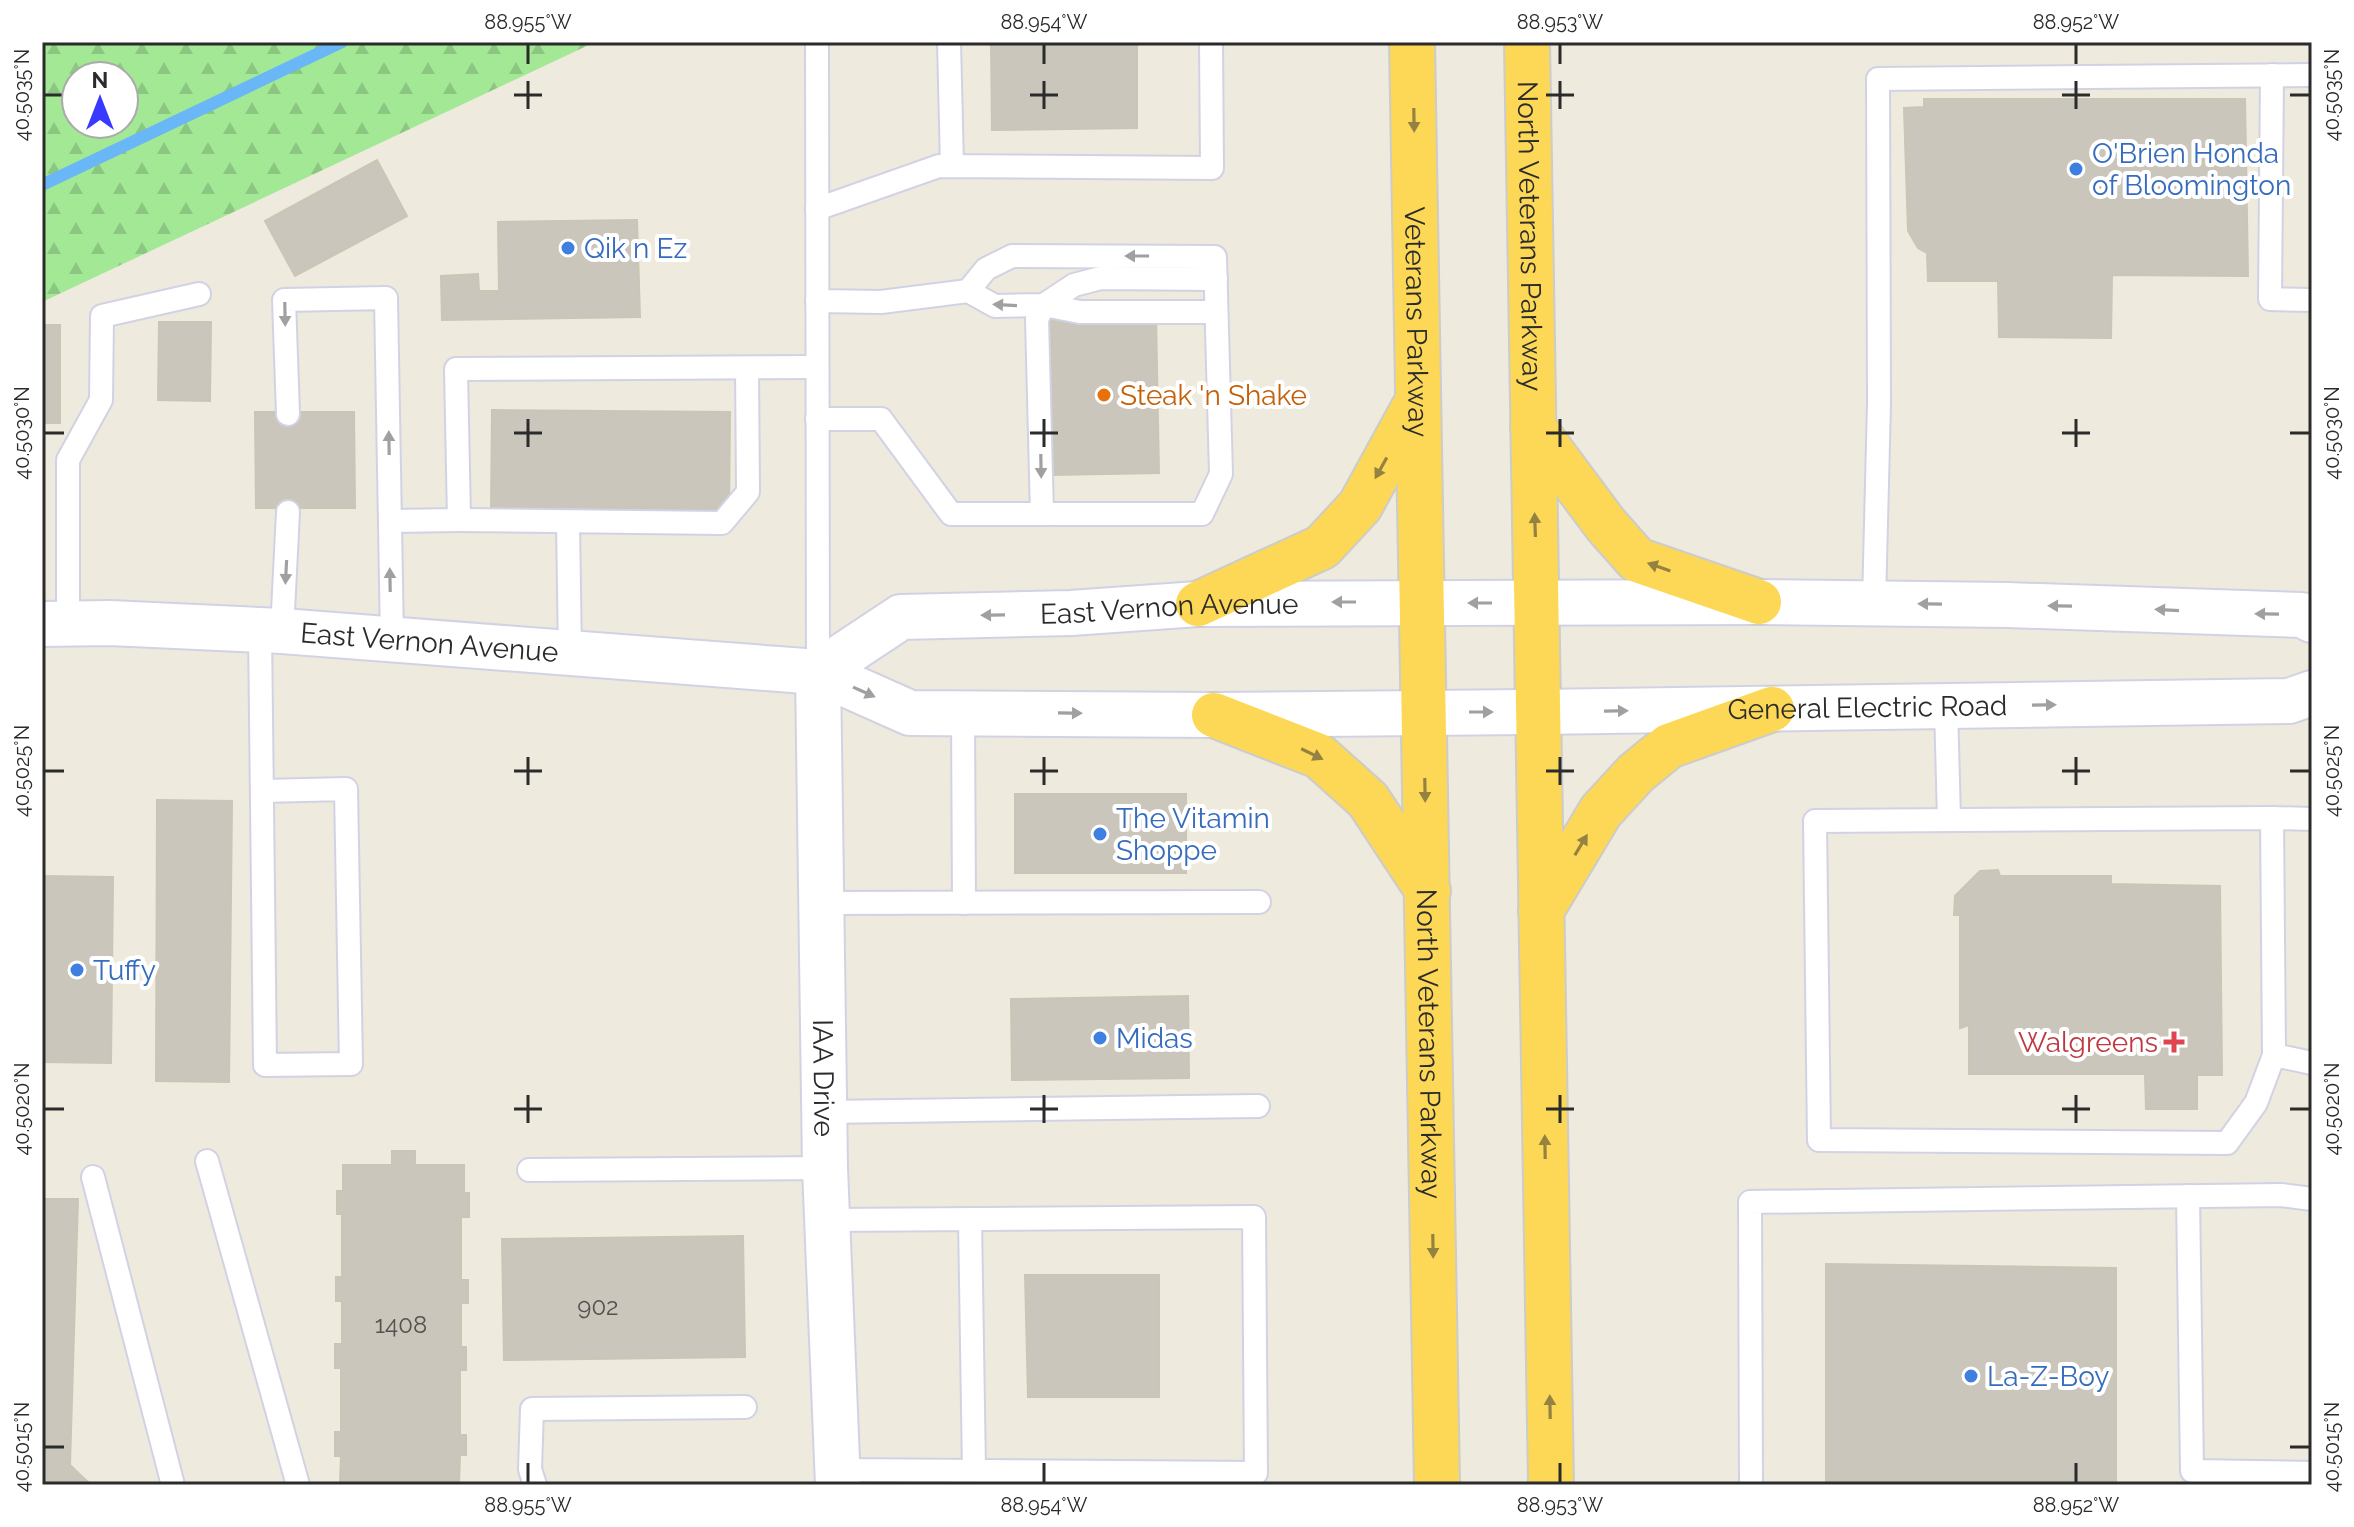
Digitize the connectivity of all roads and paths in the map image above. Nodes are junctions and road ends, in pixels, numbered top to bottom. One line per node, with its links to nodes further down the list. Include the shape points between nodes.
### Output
1 (817, 42): 9 (lane)
2 (949, 42): 8 (lane)
3 (1211, 42): 8 (lane, via 1212,168)
4 (1412, 42): 19 (highway, Veterans Parkway, one-way to 19)
5 (1527, 42): 22 (highway, North Veterans Parkway)
6 (2272, 75): 7 (lane); 13 (lane, via 2270,299); 31 (lane, via 1878,79)
7 (2312, 75)
8 (952, 166): 9 (lane)
9 (817, 209): 14 (lane)
10 (1216, 268): 11 (lane, one-way to 11, via 1012,256 986,269); 15 (lane, via 1101,278 1074,285); 16 (lane)
11 (968, 291): 14 (lane, via 881,302); 15 (lane, one-way to 11, via 995,306)
12 (199, 294): 34 (lane, via 102,316 101,400 68,460)
13 (2312, 300)
14 (817, 301): 17 (lane)
15 (1044, 305): 16 (lane, via 1080,312); 24 (lane, one-way to 24, via 1037,319)
16 (1216, 312): 24 (lane, via 1221,474 1202,514)
17 (817, 367): 18 (lane); 21 (lane)
18 (747, 368): 25 (lane, via 456,369); 27 (lane, via 748,492 722,523)
19 (1418, 400): 28 (highway, Veterans Parkway); 32 (highway, one-way to 32, via 1360,506 1322,547)
20 (288, 414): 26 (lane, one-way to 20, via 386,298 284,300)
21 (817, 419): 24 (lane, via 881,419 951,514); 38 (lane)
22 (1533, 427): 29 (highway, one-way to 22, via 1637,560); 30 (highway, North Veterans Parkway, one-way to 22)
23 (288, 512): 35 (lane, one-way to 35)
24 (1042, 514)
25 (459, 520): 26 (lane); 27 (lane)
26 (390, 521): 36 (lane, one-way to 26)
27 (568, 522): 37 (lane)
28 (1422, 602): 30 (main road, East Vernon Avenue, one-way to 28); 32 (main road, East Vernon Avenue, one-way to 32); 42 (highway, North Veterans Parkway)
29 (1759, 602): 30 (main road); 31 (main road)
30 (1537, 603): 43 (highway, North Veterans Parkway)
31 (1874, 603): 33 (main road, one-way to 31, via 2302,615)
32 (1198, 604): 38 (main road, East Vernon Avenue, one-way to 38, via 901,617)
33 (2312, 620)
34 (55, 623): 35 (main road, East Vernon Avenue)
35 (271, 631): 36 (main road, East Vernon Avenue); 46 (lane)
36 (392, 639): 37 (main road, East Vernon Avenue)
37 (570, 654): 38 (main road, East Vernon Avenue)
38 (818, 672): 44 (main road, East Vernon Avenue, one-way to 44, via 910,713); 52 (main road, IAA Drive)
39 (2312, 693): 40 (main road, General Electric Road, one-way to 39, via 2289,701)
40 (1946, 706): 41 (main road, General Electric Road); 49 (lane)
41 (1772, 709): 43 (main road, General Electric Road, one-way to 41); 54 (highway, one-way to 41, via 1601,811 1636,773 1669,746)
42 (1423, 712): 43 (main road, General Electric Road, one-way to 43); 45 (main road, East Vernon Avenue); 50 (highway, North Veterans Parkway, one-way to 50)
43 (1538, 712): 54 (highway, North Veterans Parkway)
44 (963, 714): 45 (main road, East Vernon Avenue, one-way to 45); 53 (lane)
45 (1214, 715): 50 (highway, one-way to 50, via 1319,756 1368,800)
46 (262, 791): 46 (lane, via 265,1065 351,1064 346,789)
47 (2272, 818): 48 (lane); 49 (lane); 55 (lane)
48 (2312, 819)
49 (1949, 820): 55 (lane, via 1815,821 1819,1140 2227,1143 2256,1103)
50 (1428, 891): 74 (highway, North Veterans Parkway, one-way to 74)
51 (1259, 902): 53 (lane)
52 (822, 903): 53 (lane); 58 (main road, IAA Drive)
53 (964, 903)
54 (1541, 911): 75 (highway, North Veterans Parkway, one-way to 54)
55 (2274, 1055): 56 (lane)
56 (2312, 1063)
57 (1258, 1106): 58 (lane)
58 (825, 1112): 60 (main road, IAA Drive)
59 (207, 1161): 72 (lane)
60 (825, 1168): 61 (lane); 66 (main road, IAA Drive)
61 (529, 1170)
62 (93, 1177): 71 (lane)
63 (2188, 1196): 64 (lane); 69 (lane, via 2192,1471); 76 (lane, via 1750,1202)
64 (2312, 1199)
65 (970, 1219): 66 (lane); 68 (lane); 68 (lane, via 1254,1217 1256,1473)
66 (827, 1220): 70 (main road, IAA Drive)
67 (745, 1407): 73 (lane, via 532,1409 530,1469)
68 (974, 1471): 70 (lane)
69 (2312, 1473)
70 (838, 1477)
71 (173, 1485)
72 (298, 1485)
73 (535, 1485)
74 (1437, 1485)
75 (1551, 1485)
76 (1751, 1485)

